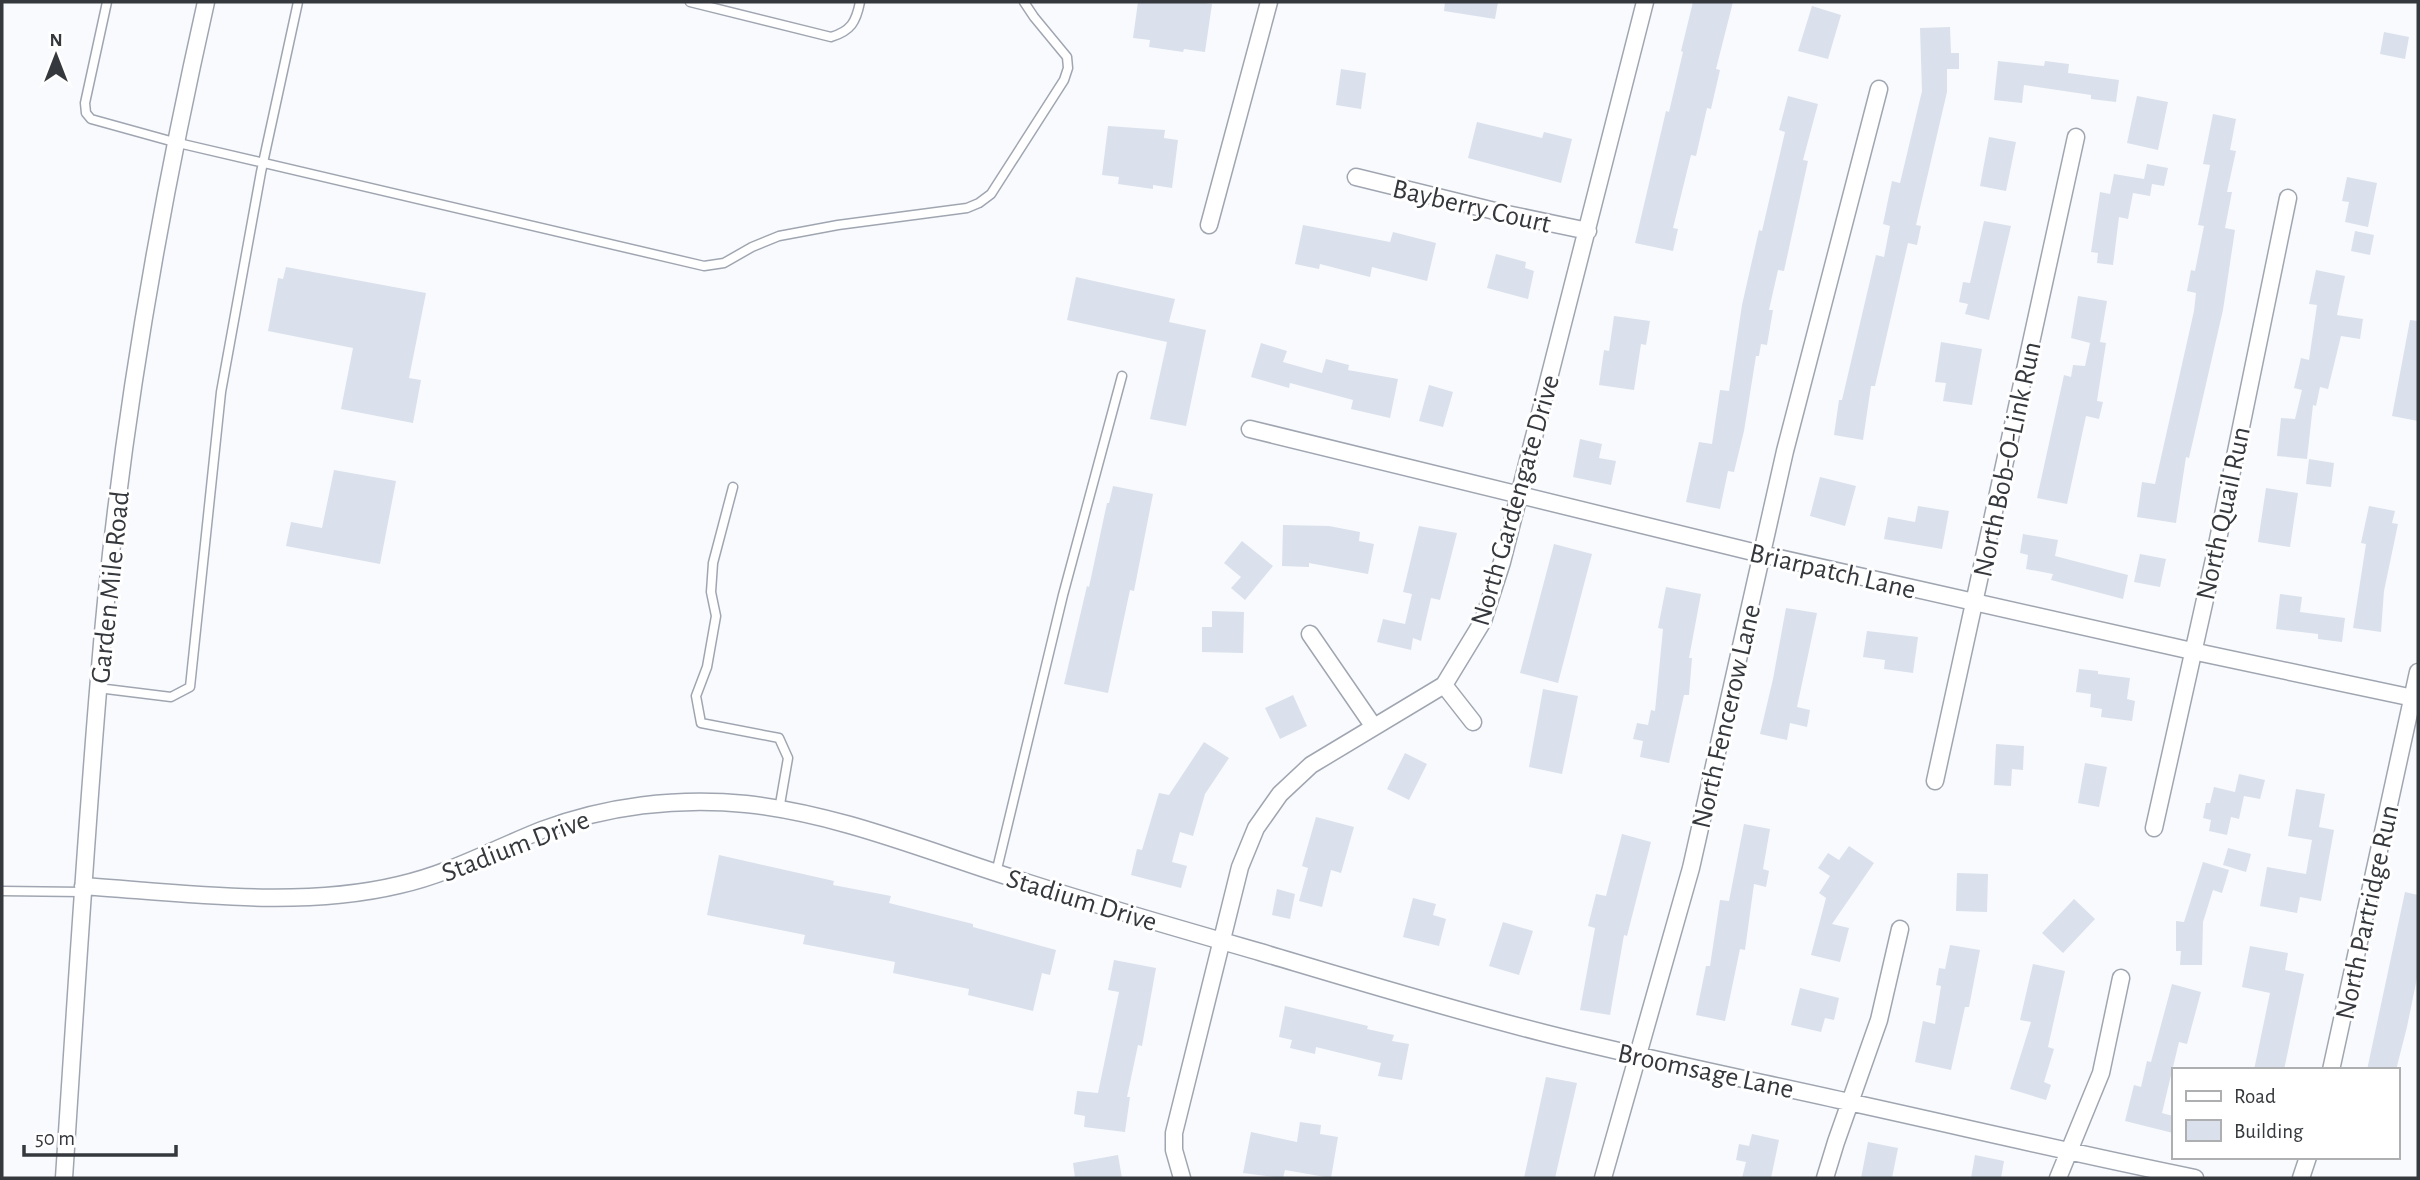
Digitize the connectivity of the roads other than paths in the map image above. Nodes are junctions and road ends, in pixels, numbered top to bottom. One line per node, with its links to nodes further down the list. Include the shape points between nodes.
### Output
1 (107, 2): 11 (lane, via 86,113 99,123)
2 (206, 2): 11 (street, Garden Mile Road)
3 (298, 2): 12 (lane)
4 (690, 2): 5 (lane, via 831,37 847,33)
5 (860, 2)
6 (1024, 2): 12 (lane, via 1067,57 1068,68 991,194 967,208 779,236 724,263 704,266)
7 (1269, 2): 15 (street)
8 (1645, 2): 16 (street, North Gardengate Drive)
9 (1879, 89): 21 (street, North Fencerow Lane)
10 (2076, 137): 22 (street, North Bob-O-Link Run)
11 (174, 142): 12 (lane); 27 (street, Garden Mile Road, via 138,356)
12 (264, 162): 27 (lane, via 221,393 190,687 171,697)
13 (1356, 177): 16 (street, Bayberry Court)
14 (2288, 198): 24 (street, North Quail Run)
15 (1209, 225)
16 (1588, 231): 20 (street, North Gardengate Drive)
17 (1122, 376): 34 (lane)
18 (1250, 429): 20 (street, Briarpatch Lane)
19 (733, 487): 32 (lane, via 713,564 711,592 716,616 696,696 701,723 779,738 788,758)
20 (1519, 495): 21 (street, Briarpatch Lane); 26 (street, North Gardengate Drive, via 1483,621)
21 (1761, 554): 22 (street, Briarpatch Lane); 40 (street, North Fencerow Lane, via 1691,868)
22 (1975, 603): 24 (street, Briarpatch Lane); 31 (street, North Bob-O-Link Run)
23 (1310, 634): 30 (street)
24 (2192, 651): 28 (street, Briarpatch Lane); 33 (street, North Quail Run)
25 (2418, 672): 28 (street, North Partridge Run)
26 (1444, 685): 29 (street); 30 (street, North Gardengate Drive)
27 (98, 688): 35 (street, Garden Mile Road)
28 (2416, 698): 41 (street, North Partridge Run)
29 (1473, 722)
30 (1374, 727): 38 (street, North Gardengate Drive, via 1311,765 1280,794 1247,847)
31 (1935, 781)
32 (779, 810): 34 (street, Stadium Drive, via 864,830); 35 (street, Stadium Drive, via 690,801 626,807 565,822 426,878 336,896)
33 (2154, 828)
34 (996, 873): 38 (street, Stadium Drive)
35 (83, 889): 36 (lane); 45 (street, Garden Mile Road)
36 (2, 891)
37 (1900, 929): 42 (street, via 1880,1020)
38 (1222, 940): 40 (street, Broomsage Lane); 46 (street, North Gardengate Drive, via 1174,1133)
39 (2122, 978): 43 (street, via 2101,1073)
40 (1637, 1056): 42 (street, Broomsage Lane); 47 (street, North Fencerow Lane)
41 (2331, 1068)
42 (1849, 1102): 43 (street, Broomsage Lane); 48 (street)
43 (2068, 1151): 49 (street); 50 (street, Broomsage Lane)
44 (2307, 1159): 51 (street)
45 (64, 1178)
46 (1182, 1178)
47 (1603, 1178)
48 (1825, 1178)
49 (2058, 1178)
50 (2195, 1178)
51 (2301, 1178)

